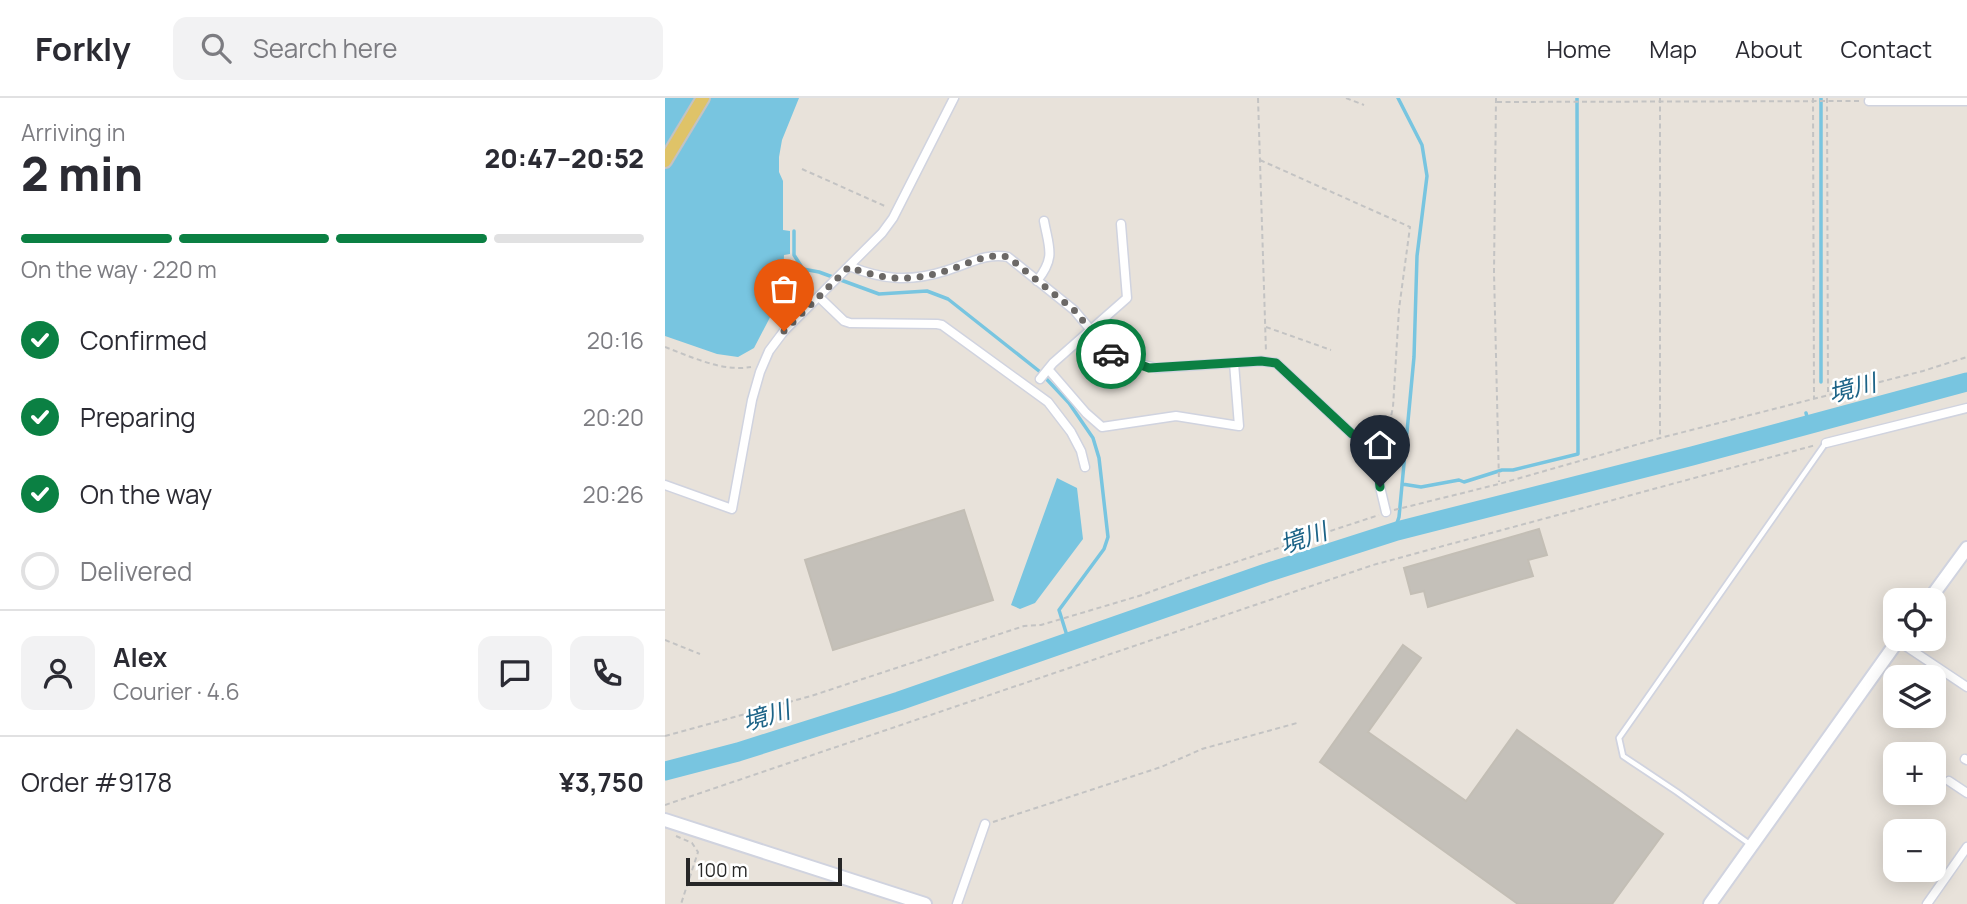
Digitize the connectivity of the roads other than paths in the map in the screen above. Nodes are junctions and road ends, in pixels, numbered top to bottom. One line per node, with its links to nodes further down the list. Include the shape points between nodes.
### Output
1 (703, 98): 5 (main road)
2 (954, 98): 8 (street, via 896,212)
3 (1869, 99): 4 (street)
4 (1967, 102)
5 (665, 161)
6 (1044, 221): 9 (street, via 1050,253 1048,267)
7 (1121, 224): 11 (street, via 1127,298)
8 (849, 267): 9 (street, via 890,279 942,272 996,254 1008,257); 10 (street)
9 (1037, 281): 11 (street)
10 (819, 297): 17 (street, via 851,323 942,326 1048,402 1071,432); 18 (street, via 784,331 762,366 732,509)
11 (1091, 330): 12 (street, via 1111,354 1149,368); 13 (street)
12 (1234, 363): 13 (street, via 1239,426 1176,416 1102,427); 19 (street, via 1276,363 1352,434 1366,440 1379,469)
13 (1048, 369): 14 (street)
14 (1039, 379)
15 (1967, 408): 16 (street)
16 (1826, 443): 29 (lane, via 1619,738 1623,756)
17 (1085, 467)
18 (665, 485)
19 (1386, 512)
20 (1967, 548): 21 (street)
21 (1938, 588)
22 (1891, 651): 29 (street)
23 (1915, 651): 24 (street)
24 (1967, 687)
25 (1949, 781): 26 (street)
26 (1967, 793)
27 (665, 820): 31 (street)
28 (985, 824): 32 (street)
29 (1752, 846): 33 (street)
30 (1967, 847): 34 (street)
31 (925, 904)
32 (957, 904)
33 (1710, 904)
34 (1927, 904)

